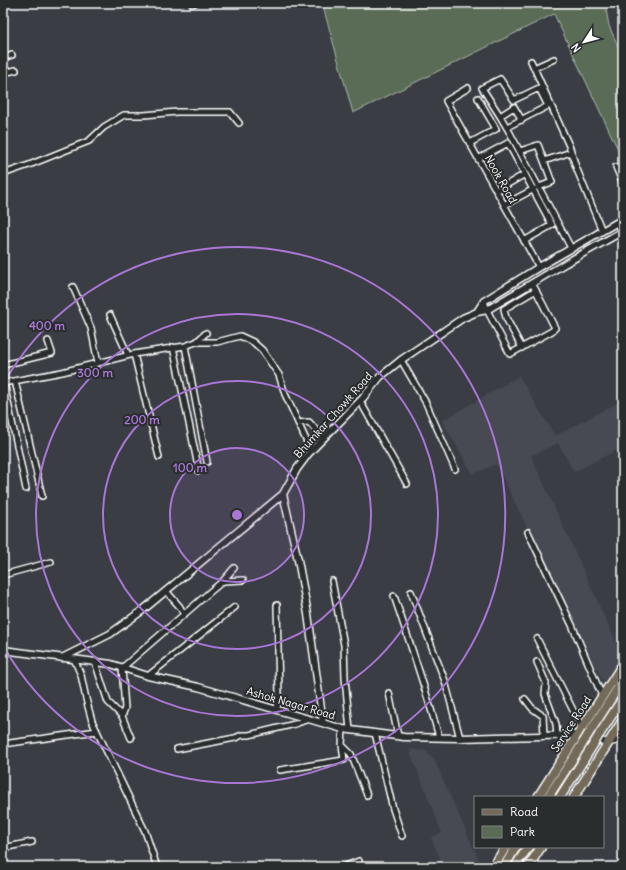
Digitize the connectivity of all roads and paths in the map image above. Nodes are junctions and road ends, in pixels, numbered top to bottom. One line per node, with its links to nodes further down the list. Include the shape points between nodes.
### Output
1 (12, 55): 2 (street)
2 (3, 58)
3 (554, 59): 5 (street)
4 (531, 61): 5 (street)
5 (534, 68): 16 (street)
6 (16, 70): 7 (street)
7 (3, 74)
8 (468, 88): 14 (street, Nook Road, via 446,101)
9 (478, 98): 14 (street, via 496,128)
10 (500, 116): 11 (street, via 514,107); 11 (street, via 482,88 500,79 514,100 539,88 548,106); 13 (street)
11 (522, 120): 13 (street)
12 (239, 123): 20 (street, via 230,112 124,115 104,127 89,141)
13 (507, 127): 15 (street)
14 (470, 143): 17 (street, Nook Road)
15 (520, 151): 18 (street, via 538,145); 23 (street)
16 (571, 152): 18 (street); 28 (street)
17 (478, 159): 21 (street, via 508,143); 24 (street, Nook Road)
18 (544, 161): 23 (street, via 552,182)
19 (616, 167): 22 (street)
20 (3, 174)
21 (525, 174): 23 (street); 24 (street)
22 (623, 184)
23 (536, 188): 25 (street); 29 (street, via 552,225); 30 (street)
24 (496, 191): 25 (street, Nook Road)
25 (504, 205): 29 (street, Nook Road)
26 (623, 220): 28 (street)
27 (623, 231): 31 (street, Bhumkar Chowk Road)
28 (602, 232): 30 (street)
29 (524, 241): 32 (street, Nook Road)
30 (571, 248): 31 (street); 32 (street)
31 (576, 257): 33 (street, Bhumkar Chowk Road)
32 (539, 266): 36 (street)
33 (532, 283): 35 (street); 37 (street, Bhumkar Chowk Road)
34 (73, 287): 49 (street, via 91,328)
35 (536, 290): 45 (street, via 504,309); 45 (street, via 555,328)
36 (484, 301): 37 (street); 38 (street)
37 (487, 310): 38 (street, Bhumkar Chowk Road); 45 (street, via 510,354)
38 (477, 312): 48 (street, Bhumkar Chowk Road, via 463,318)
39 (110, 315): 47 (street)
40 (206, 333): 42 (street)
41 (48, 341): 50 (street, via 52,354)
42 (196, 342): 43 (street); 54 (street, via 217,342 240,336 253,342 279,374)
43 (185, 346): 44 (street); 58 (street)
44 (173, 347): 46 (street); 60 (street)
45 (522, 348)
46 (134, 354): 47 (street); 57 (street)
47 (128, 355): 49 (street)
48 (401, 360): 53 (street, Bhumkar Chowk Road, via 380,377); 59 (street, via 426,403)
49 (98, 362): 51 (street)
50 (3, 365)
51 (15, 381): 52 (street); 64 (street)
52 (3, 383): 62 (street)
53 (360, 401): 55 (street, Bhumkar Chowk Road); 61 (street)
54 (298, 423): 55 (street, via 309,422); 56 (street)
55 (323, 438): 56 (street, Bhumkar Chowk Road)
56 (311, 451): 63 (street, Bhumkar Chowk Road)
57 (159, 457)
58 (207, 462)
59 (455, 469)
60 (199, 471)
61 (407, 484)
62 (26, 489)
63 (283, 494): 72 (street, Bhumkar Chowk Road); 96 (street, via 308,614)
64 (42, 496)
65 (528, 532): 89 (street, via 572,624)
66 (51, 562): 68 (street)
67 (234, 568): 70 (street)
68 (3, 575)
69 (243, 580): 70 (street)
70 (223, 581): 77 (street)
71 (332, 581): 98 (street, via 344,645)
72 (166, 591): 77 (street); 80 (street, Bhumkar Chowk Road, via 110,634)
73 (411, 592): 107 (street, via 445,681)
74 (394, 596): 105 (street)
75 (277, 605): 92 (street)
76 (235, 607): 86 (street)
77 (184, 615): 85 (street)
78 (537, 639): 97 (street)
79 (3, 650): 80 (street, Ashok Nagar Road)
80 (62, 658): 81 (street, Ashok Nagar Road)
81 (74, 659): 82 (street, Ashok Nagar Road); 99 (street)
82 (95, 662): 85 (street, Ashok Nagar Road); 93 (street, via 108,702)
83 (537, 662): 104 (street, via 546,683 545,694 556,724)
84 (623, 664): 89 (main road, Service Road)
85 (122, 668): 86 (street, Ashok Nagar Road); 93 (street, via 125,708)
86 (148, 676): 92 (street, Ashok Nagar Road)
87 (623, 680): 116 (main road, bridge)
88 (388, 694): 102 (street)
89 (602, 696): 97 (main road, Service Road)
90 (623, 698): 117 (main road, bridge)
91 (525, 699): 103 (street, via 543,716)
92 (277, 709): 94 (street, Ashok Nagar Road)
93 (122, 716): 106 (street)
94 (308, 719): 96 (street, Ashok Nagar Road); 112 (street, via 249,735)
95 (623, 720): 109 (main road)
96 (323, 723): 98 (street, Ashok Nagar Road)
97 (582, 728): 101 (main road, Service Road)
98 (347, 729): 100 (street, Ashok Nagar Road); 111 (street)
99 (97, 731): 110 (street); 127 (street, via 145,831)
100 (375, 733): 102 (street, Ashok Nagar Road); 119 (street)
101 (577, 735): 104 (street, Ashok Nagar Road); 109 (street, Ashok Nagar Road); 115 (main road, Service Road)
102 (398, 736): 105 (street, Ashok Nagar Road)
103 (544, 736): 104 (street, Ashok Nagar Road); 107 (street, Ashok Nagar Road)
104 (557, 736)
105 (438, 737): 107 (street, Ashok Nagar Road)
106 (131, 738)
107 (460, 738)
108 (623, 739): 109 (street)
109 (608, 743): 118 (main road)
110 (3, 744)
111 (342, 745): 113 (street, via 344,760); 114 (street, via 351,754)
112 (177, 749)
113 (280, 770)
114 (367, 795)
115 (539, 796)
116 (549, 796)
117 (561, 796)
118 (575, 796)
119 (402, 836)
120 (32, 842): 121 (street)
121 (3, 848)
122 (505, 848): 129 (main road)
123 (515, 848): 130 (main road)
124 (527, 848): 131 (main road)
125 (540, 848): 132 (main road)
126 (359, 861): 128 (street)
127 (157, 867)
128 (343, 867)
129 (493, 867)
130 (504, 867)
131 (515, 867)
132 (528, 867)

